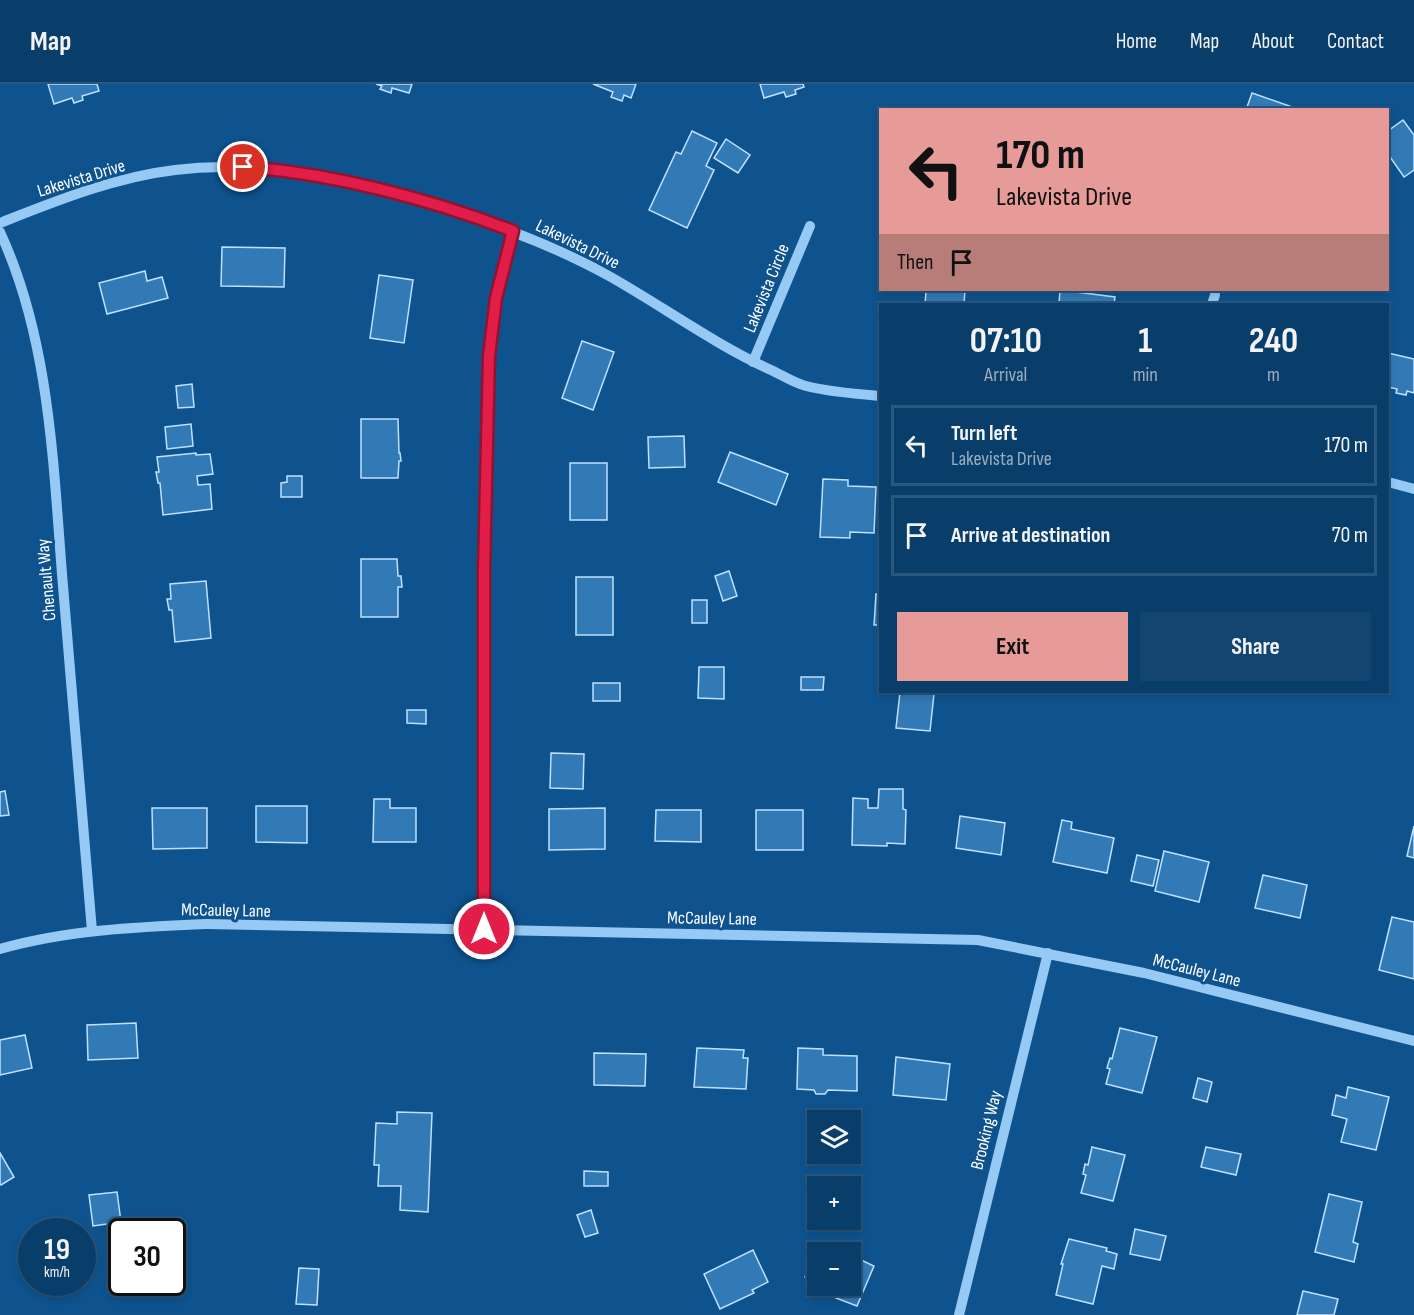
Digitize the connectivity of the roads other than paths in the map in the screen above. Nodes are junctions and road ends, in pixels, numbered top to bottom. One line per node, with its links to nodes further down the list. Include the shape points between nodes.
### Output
1 (0, 223): 3 (street, Lakevista Drive, via 118,182 173,170 226,166 278,169 365,186 478,217)
2 (810, 226): 5 (street, Lakevista Circle)
3 (513, 231): 5 (street, Lakevista Drive, via 608,276); 9 (street, via 496,298 489,356 484,570)
4 (0, 232): 10 (street, Chenault Way, via 27,301 51,439)
5 (753, 362): 6 (street, Lakevista Drive, via 805,386)
6 (879, 396)
7 (1389, 482): 8 (street)
8 (1414, 489)
9 (484, 929): 10 (street, McCauley Lane, via 207,924); 12 (street, McCauley Lane, via 978,940)
10 (92, 932): 11 (street, McCauley Lane)
11 (0, 949)
12 (1048, 953): 13 (street, McCauley Lane); 14 (street, Brooking Way)
13 (1414, 1041)
14 (959, 1315)

